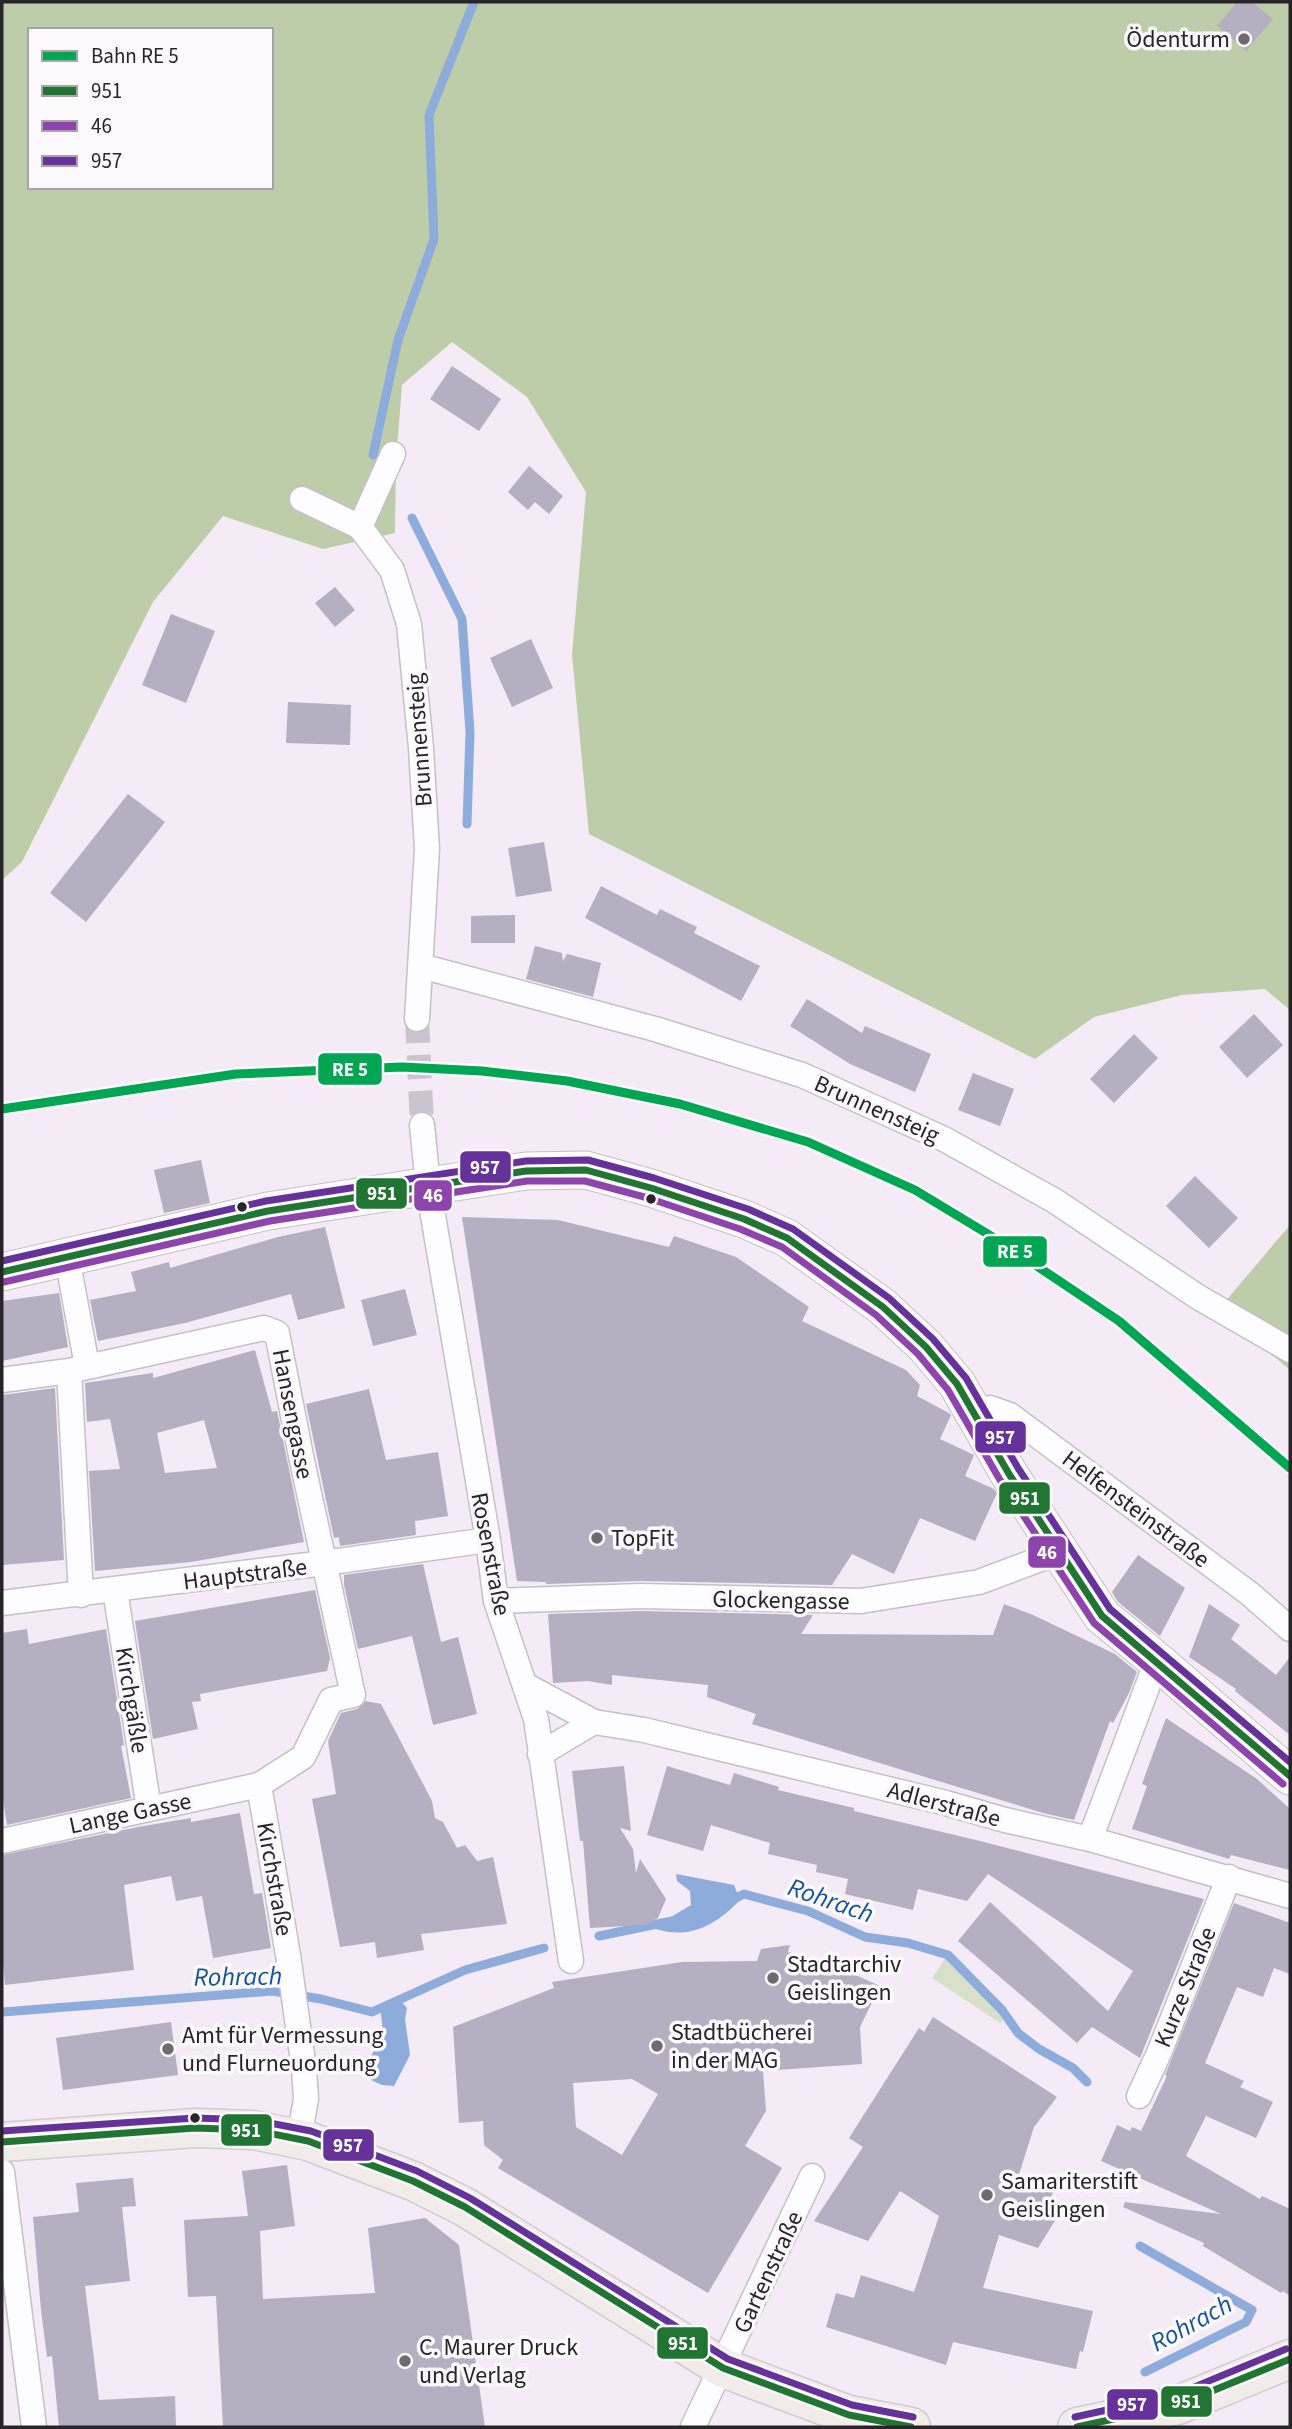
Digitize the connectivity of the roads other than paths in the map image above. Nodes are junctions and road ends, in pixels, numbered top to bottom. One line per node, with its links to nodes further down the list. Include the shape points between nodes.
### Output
1 (393, 454): 3 (street)
2 (302, 499): 3 (street, Brunnensteig)
3 (360, 527): 4 (street, Brunnensteig, via 392,570 409,624 427,849)
4 (421, 966): 5 (street, Brunnensteig); 10 (street, Brunnensteig, via 655,1029 814,1080 944,1139 1055,1201 1198,1297)
5 (417, 1019)
6 (422, 1125): 7 (street)
7 (428, 1186): 8 (street, via 268,1211); 13 (street, via 526,1171 586,1170 744,1219 787,1238 883,1307 926,1347); 14 (street, Rosenstraße)
8 (67, 1257): 9 (street); 11 (street)
9 (2, 1272)
10 (1290, 1350)
11 (78, 1369): 12 (street, Hansengasse); 16 (street, Hansengasse, via 264,1328 277,1333); 18 (street)
12 (2, 1380)
13 (973, 1411): 15 (street); 21 (street, Helfensteinstraße, via 990,1408 1010,1415 1250,1594)
14 (488, 1539): 16 (street, Hauptstraße); 19 (street, Rosenstraße)
15 (1059, 1552): 19 (street, Glockengasse, via 979,1582 861,1601 641,1597); 22 (street, via 1102,1616)
16 (324, 1563): 17 (street, Hauptstraße); 27 (street, Hansengasse, via 353,1695 331,1700 303,1757)
17 (115, 1590): 18 (street, Hauptstraße); 28 (street, Kirchgäßle)
18 (81, 1595): 20 (street, Hauptstraße)
19 (496, 1601): 23 (street, Rosenstraße)
20 (2, 1603)
21 (1290, 1629)
22 (1157, 1661): 26 (street); 29 (street)
23 (525, 1685): 24 (street, Adlerstraße); 25 (street, Rosenstraße, via 536,1719)
24 (594, 1722): 25 (street); 29 (street, Adlerstraße, via 644,1730)
25 (540, 1754): 33 (street, Rosenstraße)
26 (1290, 1776)
27 (259, 1785): 28 (street, Lange Gasse); 35 (street, Kirchstraße, via 306,2099)
28 (149, 1809): 30 (street, Lange Gasse)
29 (1090, 1839): 31 (street, Adlerstraße)
30 (2, 1842)
31 (1229, 1877): 32 (street, Adlerstraße); 34 (street, Kurze Straße)
32 (1290, 1896)
33 (571, 1961)
34 (1139, 2096)
35 (299, 2139): 36 (main road, via 253,2130 195,2128); 40 (main road, via 413,2181 466,2207)
36 (2, 2142)
37 (2, 2172): 41 (street)
38 (813, 2176): 40 (street, Gartenstraße)
39 (1290, 2359): 44 (main road, via 1178,2405)
40 (723, 2368): 42 (street, Gartenstraße); 43 (main road, via 849,2415)
41 (34, 2427)
42 (693, 2427)
43 (911, 2427)
44 (1077, 2427)

